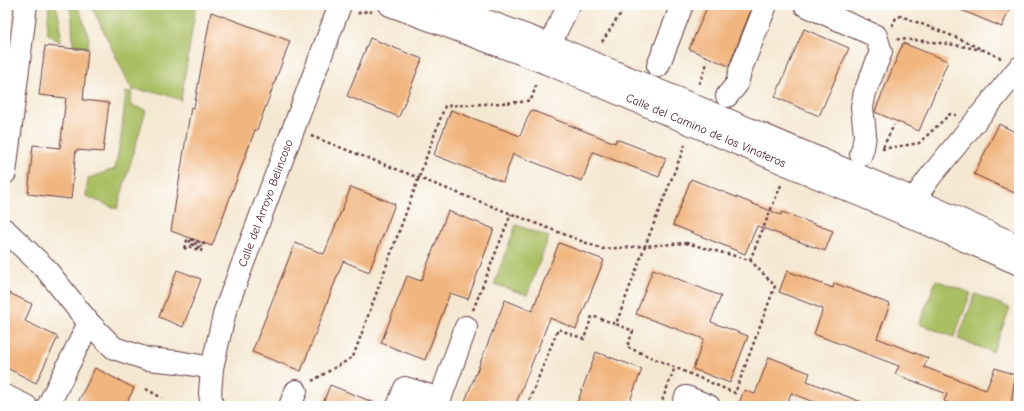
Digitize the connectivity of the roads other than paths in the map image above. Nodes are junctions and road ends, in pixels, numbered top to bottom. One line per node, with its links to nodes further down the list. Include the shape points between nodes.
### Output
1 (26, 5): 14 (street)
2 (340, 5): 21 (street, Calle del Arroyo Belincoso, via 225,311)
3 (390, 5): 9 (street, Calle del Camino de los Vinateros)
4 (444, 5): 9 (street, Calle del Camino de los Vinateros)
5 (569, 5): 9 (street)
6 (682, 5): 10 (street)
7 (766, 5): 12 (street, via 737,84)
8 (805, 5): 13 (street, via 876,36 881,52 865,92 862,107 865,135 863,148)
9 (547, 54): 15 (street, Calle del Camino de los Vinateros)
10 (658, 66)
11 (1019, 68): 15 (street, via 930,177)
12 (727, 96)
13 (870, 154)
14 (5, 174)
15 (910, 207): 17 (street, Calle del Camino de los Vinateros); 18 (street, Calle del Camino de los Vinateros)
16 (5, 230): 19 (street, via 45,268)
17 (1019, 246)
18 (1019, 264)
19 (89, 323): 21 (street, via 114,348 147,360); 24 (street)
20 (466, 327): 26 (street, via 440,399 404,388)
21 (212, 368): 25 (street, Calle del Arroyo Belincoso)
22 (5, 396): 23 (street)
23 (26, 406)
24 (48, 406)
25 (212, 406)
26 (398, 406)
27 (683, 406): 28 (street, via 686,398)
28 (709, 406)

